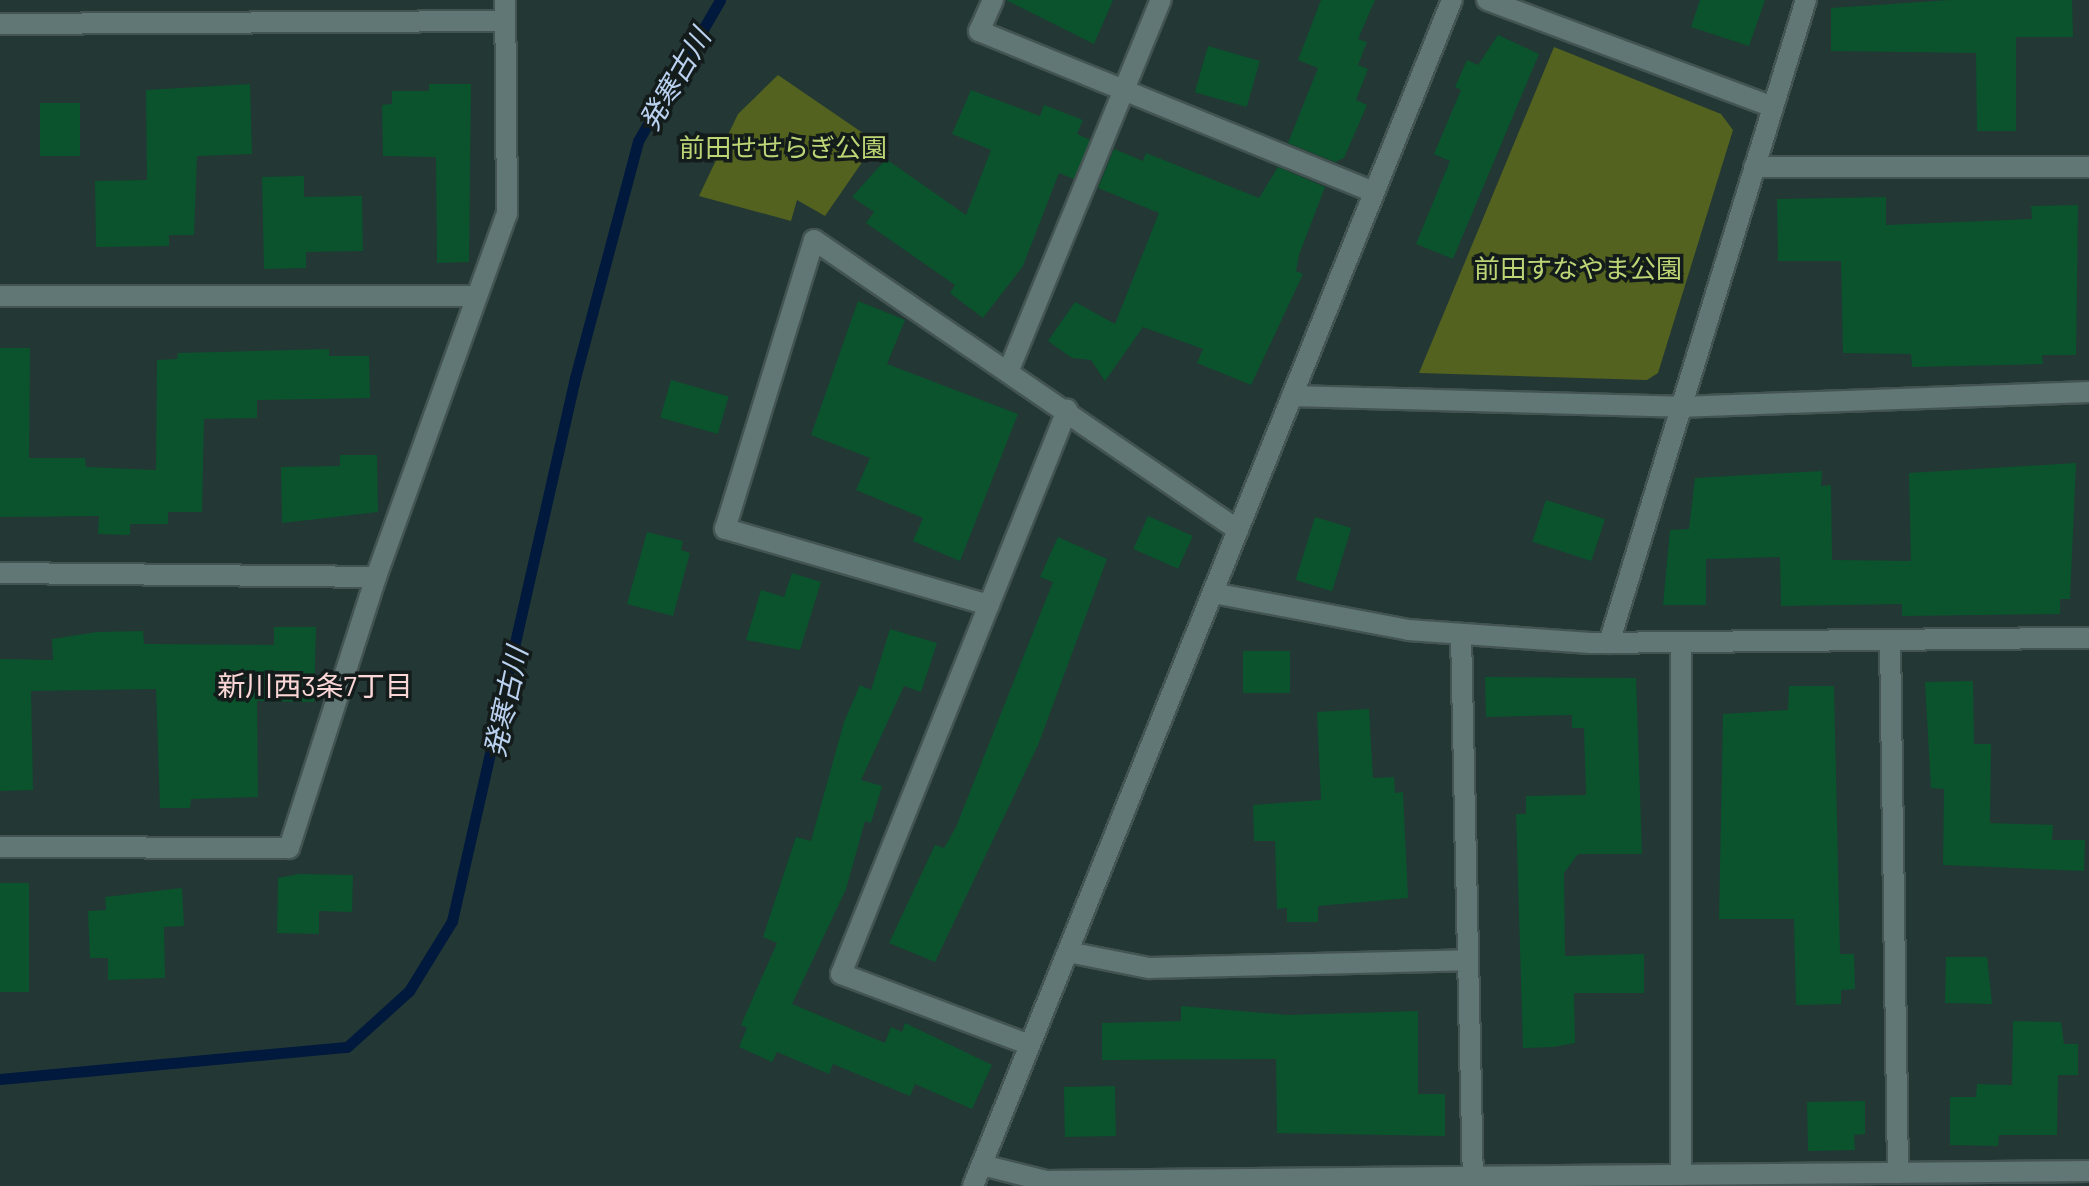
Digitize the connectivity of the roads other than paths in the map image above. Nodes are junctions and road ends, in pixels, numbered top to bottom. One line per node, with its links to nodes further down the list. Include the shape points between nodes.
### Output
1 (505, 0): 7 (street)
2 (993, 0): 9 (street, via 979,31)
3 (1161, 0): 9 (street)
4 (1452, 0): 13 (street)
5 (1487, 0): 10 (street)
6 (1806, 0): 10 (street)
7 (504, 21): 8 (street); 15 (street, via 507,214)
8 (0, 24)
9 (1124, 92): 13 (street); 16 (street)
10 (1773, 107): 11 (street)
11 (1754, 167): 12 (street); 19 (street)
12 (2089, 167)
13 (1373, 192): 18 (street)
14 (0, 296): 15 (street)
15 (475, 296): 23 (street)
16 (1009, 370): 20 (street); 25 (street, via 814,240 725,529)
17 (2089, 392): 19 (street)
18 (1292, 396): 19 (street); 21 (street)
19 (1679, 407): 30 (street)
20 (1067, 410): 21 (street); 25 (street)
21 (1238, 530): 24 (street)
22 (0, 573): 23 (street)
23 (376, 577): 31 (street, via 289,848)
24 (1213, 593): 26 (street); 32 (street)
25 (989, 605): 34 (street, via 841,974)
26 (1461, 634): 30 (street); 33 (street)
27 (2089, 638): 28 (street)
28 (1890, 640): 29 (street); 37 (street)
29 (1681, 642): 30 (street); 38 (street)
30 (1609, 643)
31 (0, 847)
32 (1068, 952): 33 (street, via 1149,968); 34 (street)
33 (1468, 960): 39 (street)
34 (1030, 1045): 35 (street)
35 (982, 1165): 39 (street, via 1046,1181); 40 (street)
36 (2089, 1171): 37 (street)
37 (1898, 1173): 38 (street)
38 (1681, 1175): 39 (street)
39 (1473, 1182)
40 (973, 1186)

